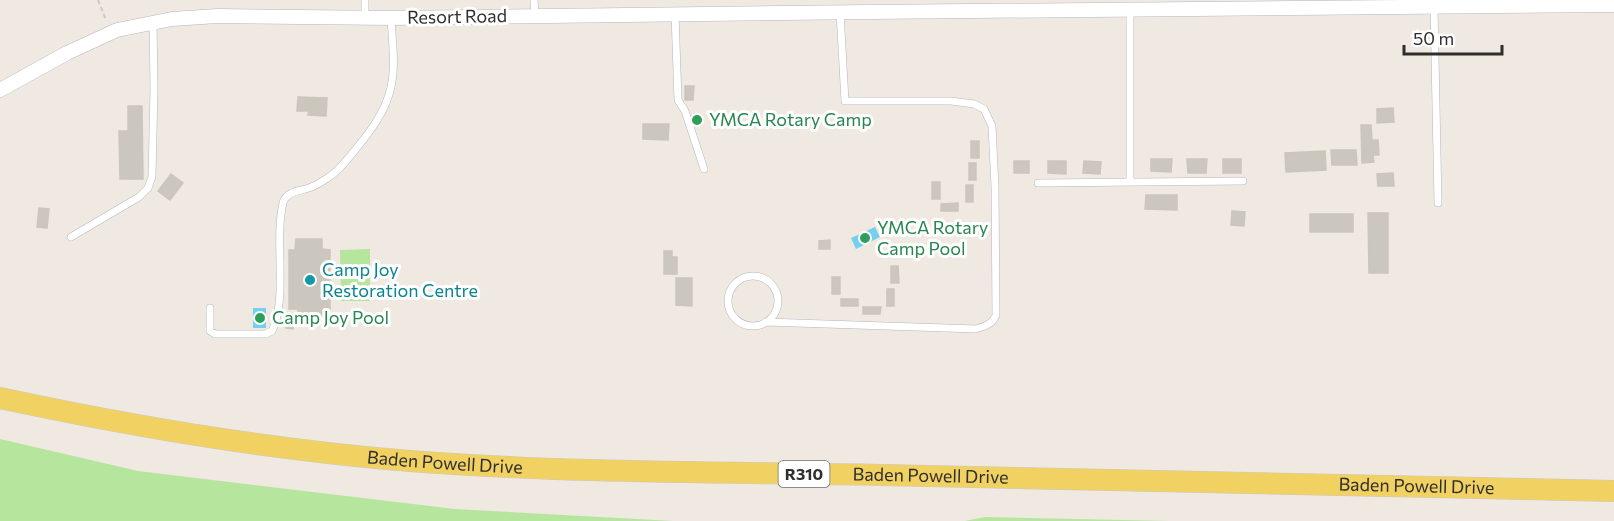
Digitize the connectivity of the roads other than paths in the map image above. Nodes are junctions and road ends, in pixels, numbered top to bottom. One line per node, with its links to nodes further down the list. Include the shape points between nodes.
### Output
1 (364, 0): 10 (lane)
2 (534, 0): 9 (lane)
3 (959, 5): 6 (street, Resort Road); 7 (street, Resort Road)
4 (1614, 5): 5 (street, Resort Road)
5 (1434, 7): 6 (street, Resort Road); 18 (lane)
6 (1130, 9): 16 (lane)
7 (840, 12): 8 (street, Resort Road); 23 (lane, via 845,101 974,104 984,110 992,126 994,321 976,329)
8 (675, 14): 9 (street, Resort Road); 14 (lane, via 678,100)
9 (534, 15): 11 (street, Resort Road)
10 (365, 18): 11 (street, Resort Road); 12 (street, Resort Road, via 217,16)
11 (391, 18): 20 (lane, via 391,87 380,116 338,170 283,201 279,301 272,331 215,334 210,331)
12 (153, 21): 13 (street, Resort Road, via 117,30); 19 (lane, via 152,177 148,188)
13 (0, 90)
14 (704, 170)
15 (1243, 181): 16 (lane)
16 (1130, 182): 17 (lane)
17 (1038, 183)
18 (1438, 203)
19 (71, 237)
20 (210, 308)
21 (924, 318): 23 (lane)
22 (766, 322): 22 (lane, via 747,325 730,313 729,293 739,280 758,276 774,287 777,306); 23 (lane)
23 (923, 327)
24 (0, 398): 25 (main road, Baden Powell Drive / R310, via 207,437 434,463)
25 (1614, 490)

